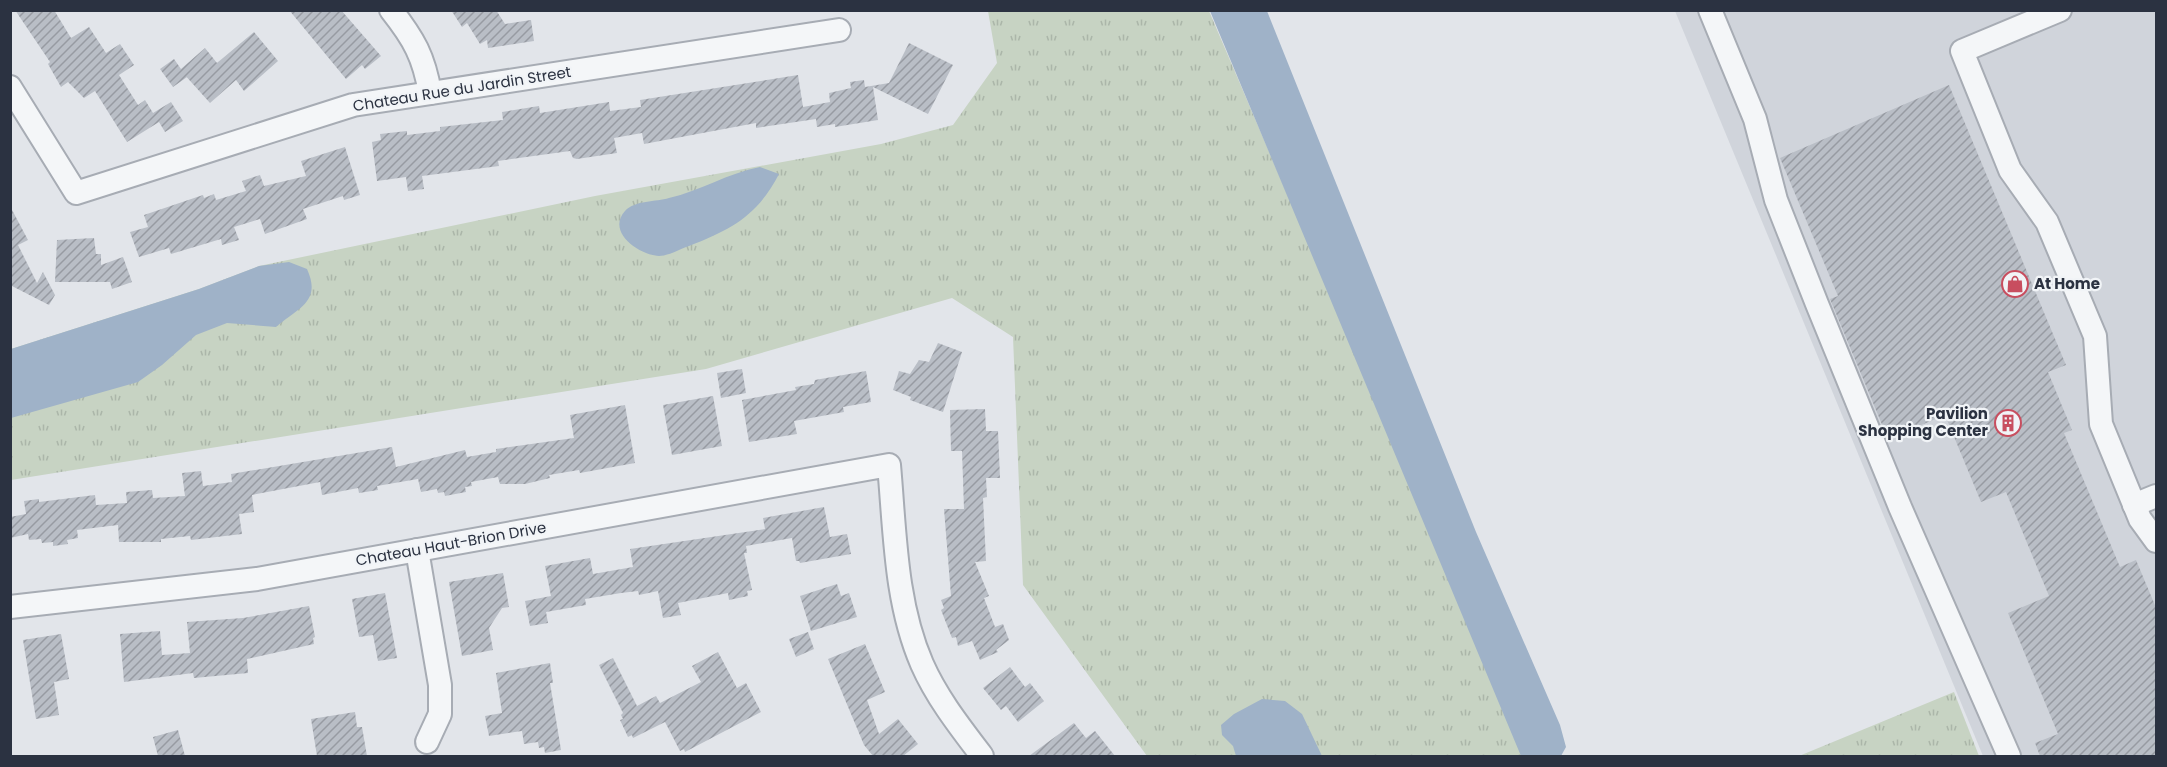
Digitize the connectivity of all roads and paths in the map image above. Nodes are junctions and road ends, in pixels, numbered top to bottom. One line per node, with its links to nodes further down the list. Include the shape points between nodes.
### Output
1 (392, 10): 6 (street, via 425,62)
2 (1710, 10): 14 (street, via 1755,119 1776,200 1813,293 1900,507)
3 (2060, 10): 8 (street, via 1962,51 2010,170 2047,222 2095,336 2101,424)
4 (839, 30): 6 (street, Chateau Rue du Jardin Street)
5 (10, 87): 6 (street, Chateau Rue du Jardin Street, via 76,193 353,105)
6 (430, 93)
7 (2157, 496): 8 (street)
8 (2134, 505): 9 (street)
9 (2157, 541)
10 (417, 550): 11 (street, Chateau Haut-Brion Drive, via 257,579); 12 (street, via 440,685 440,714); 13 (street, Chateau Haut-Brion Drive, via 889,465 906,620 922,665)
11 (10, 606)
12 (427, 742)
13 (982, 756)
14 (2009, 756)

